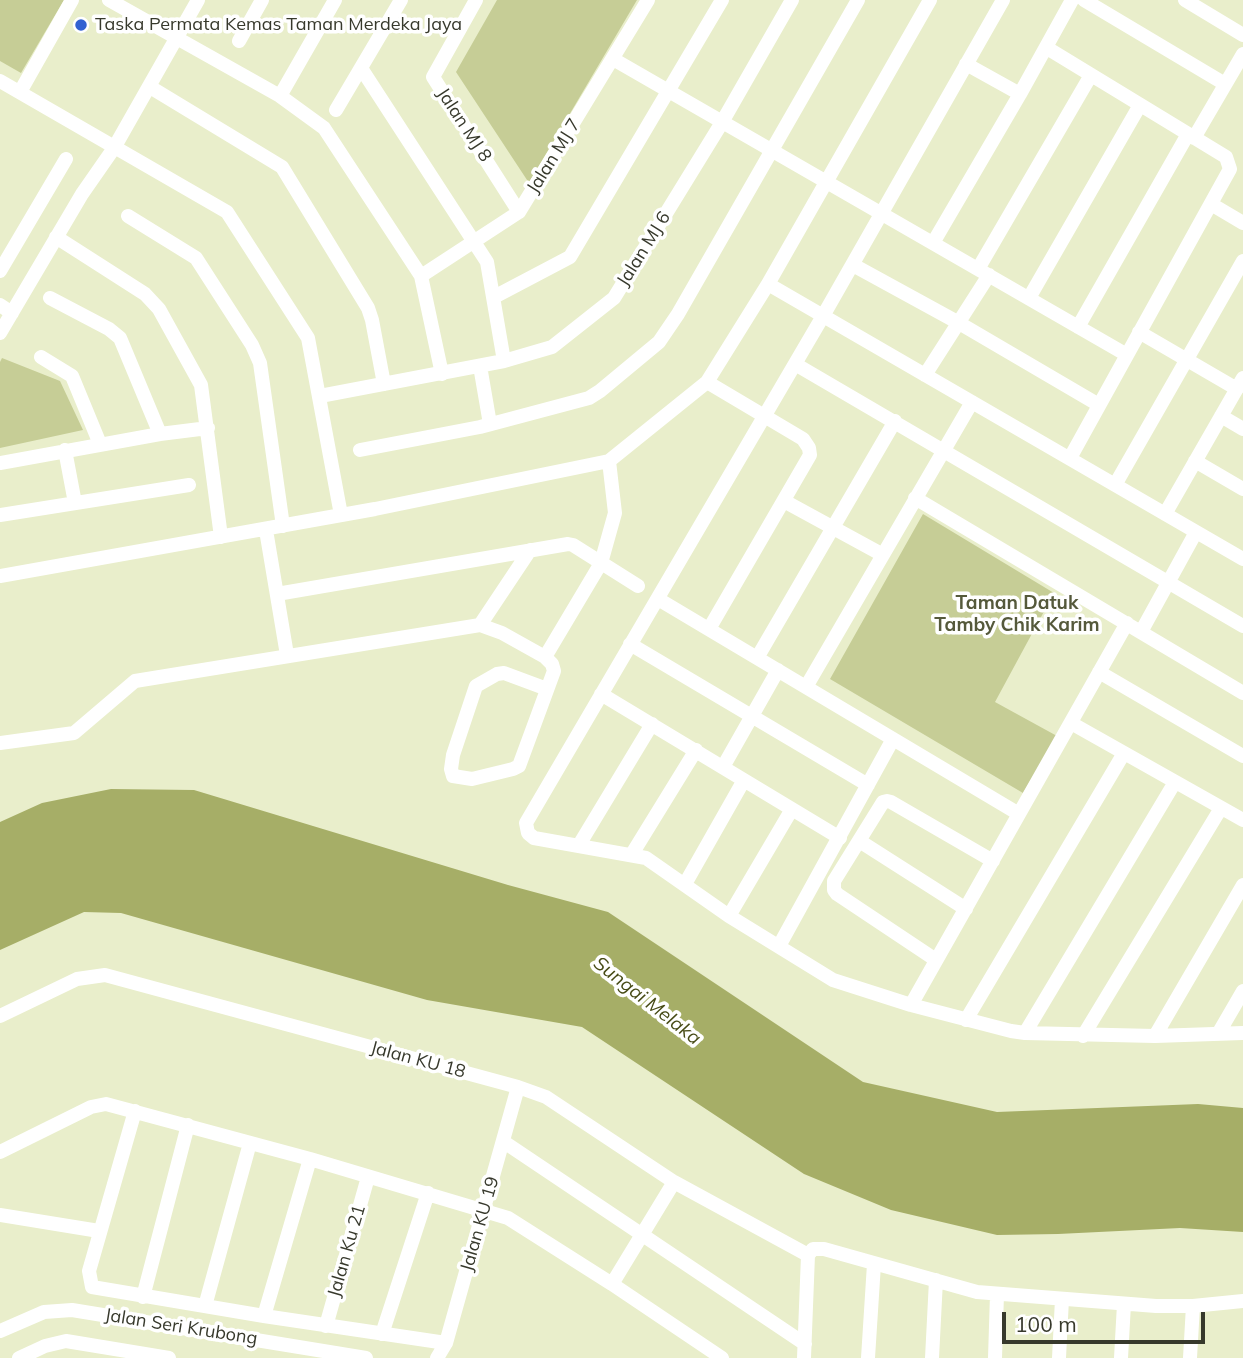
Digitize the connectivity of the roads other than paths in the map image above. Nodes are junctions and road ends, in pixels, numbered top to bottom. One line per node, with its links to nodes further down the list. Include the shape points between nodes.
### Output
1 (72, 0): 29 (street)
2 (109, 0): 18 (street)
3 (198, 0): 18 (street)
4 (262, 0): 19 (street)
5 (335, 0): 32 (street)
6 (401, 0): 24 (street)
7 (476, 0): 42 (street, Jalan MJ 8, via 433,77)
8 (648, 0): 22 (street, Jalan MJ 7)
9 (722, 0): 30 (street)
10 (792, 0): 35 (street, Jalan MJ 6)
11 (858, 0): 38 (street)
12 (930, 0): 40 (street)
13 (1003, 0): 23 (street)
14 (1072, 0): 20 (street)
15 (1084, 0): 27 (street)
16 (1185, 0): 17 (street)
17 (1243, 35)
18 (177, 39): 28 (street); 32 (street)
19 (239, 41)
20 (1047, 48): 25 (street); 31 (street)
21 (1243, 54): 27 (street)
22 (613, 60): 30 (street); 42 (street, Jalan MJ 7)
23 (966, 64): 31 (street); 43 (street)
24 (361, 68): 34 (street); 47 (street)
25 (1091, 75): 33 (street); 52 (street)
26 (0, 81): 29 (street)
27 (1225, 85): 36 (street)
28 (150, 87): 37 (street); 73 (street, via 282,167 368,308)
29 (20, 92): 37 (street)
30 (667, 92): 35 (street); 55 (street, via 570,257)
31 (1020, 94): 48 (street)
32 (280, 96): 53 (street, via 324,128)
33 (1140, 105): 36 (street); 57 (street)
34 (336, 110)
35 (721, 124): 38 (street); 67 (street, Jalan MJ 6, via 614,298 552,347)
36 (1191, 136): 41 (street, via 1229,163); 61 (street)
37 (114, 148): 46 (street); 75 (street, via 227,212 308,338)
38 (772, 151): 40 (street); 81 (street, via 659,342 589,398)
39 (66, 159): 51 (street)
40 (827, 182): 43 (street); 54 (street)
41 (1210, 204): 45 (street); 62 (street)
42 (519, 212): 47 (street, Jalan MJ 7)
43 (882, 214): 48 (street); 50 (street)
44 (128, 216): 102 (street, via 196,258 252,345 260,363)
45 (1243, 223)
46 (56, 237): 58 (street); 82 (street, via 145,294 159,309 201,385)
47 (474, 241): 53 (street, Jalan MJ 7); 55 (street, via 487,262)
48 (933, 243): 52 (street)
49 (1243, 261): 66 (street)
50 (853, 265): 59 (street); 60 (street)
51 (0, 271)
52 (983, 272): 57 (street); 60 (street)
53 (421, 276): 70 (street)
54 (768, 284): 59 (street); 72 (street)
55 (494, 297): 67 (street)
56 (50, 298): 84 (street, via 120,338)
57 (1029, 298): 61 (street)
58 (6, 309): 63 (street)
59 (823, 316): 68 (street); 71 (street)
60 (959, 323): 71 (street); 77 (street)
61 (1078, 327): 64 (street)
62 (1139, 332): 64 (street); 66 (street)
63 (0, 333)
64 (1127, 355): 77 (street)
65 (41, 357): 85 (street, via 72,376)
66 (1185, 359): 74 (street); 94 (street)
67 (504, 361): 69 (street, Jalan MJ 6)
68 (796, 364): 78 (street); 80 (street)
69 (480, 366): 70 (street, Jalan MJ 6); 81 (street)
70 (442, 374): 73 (street, Jalan MJ 6)
71 (925, 375): 76 (street)
72 (706, 382): 78 (street); 90 (street)
73 (384, 384): 75 (street, Jalan MJ 6)
74 (1240, 384): 79 (street)
75 (320, 396): 101 (street)
76 (972, 402): 86 (street); 89 (street)
77 (1099, 405): 89 (street)
78 (765, 416): 97 (street, via 809,447 810,455); 115 (street)
79 (1222, 416): 83 (street); 91 (street)
80 (895, 421): 86 (street); 103 (street)
81 (489, 424): 88 (street)
82 (208, 428): 84 (street); 106 (street)
83 (1243, 429)
84 (160, 434): 85 (street)
85 (100, 444): 87 (street)
86 (944, 449): 96 (street); 112 (street)
87 (65, 450): 92 (street); 98 (street)
88 (360, 450)
89 (1069, 458): 94 (street)
90 (609, 461): 101 (street); 110 (street, via 615,513)
91 (1195, 461): 95 (street); 99 (street)
92 (0, 463)
93 (189, 485): 98 (street)
94 (1115, 485): 99 (street)
95 (1243, 489)
96 (915, 498): 108 (street); 116 (street)
97 (784, 501): 103 (street); 119 (street)
98 (75, 503): 100 (street)
99 (1165, 513): 105 (street)
100 (0, 515)
101 (341, 515): 102 (street)
102 (283, 526): 104 (street)
103 (833, 528): 108 (street); 124 (street)
104 (266, 530): 106 (street); 114 (street)
105 (1196, 532): 109 (street); 112 (street)
106 (221, 537): 111 (street)
107 (530, 550): 110 (street, via 573,545); 114 (street); 117 (street)
108 (883, 555): 127 (street)
109 (1243, 559)
110 (601, 563): 113 (street); 123 (street)
111 (0, 576)
112 (1168, 582): 118 (street); 120 (street)
113 (638, 586)
114 (277, 594): 122 (street)
115 (658, 598): 119 (street); 121 (street)
116 (1127, 623): 120 (street); 126 (street)
117 (480, 625): 122 (street); 123 (street)
118 (1243, 626)
119 (709, 629): 124 (street)
120 (1141, 632): 128 (street)
121 (630, 645): 130 (street); 131 (street)
122 (287, 655): 135 (street, via 135,681 74,733)
123 (545, 657): 129 (street, via 554,671)
124 (757, 658): 125 (street)
125 (778, 670): 127 (street); 131 (street)
126 (1099, 672): 132 (street); 138 (street)
127 (806, 687): 134 (street)
128 (1241, 688)
129 (547, 689): 129 (street, via 519,766 472,779 453,776 453,755 476,686 504,673)
130 (601, 694): 133 (street); 149 (street, via 526,823 534,838)
131 (753, 715): 139 (street); 142 (street)
132 (1071, 723): 137 (street); 145 (street)
133 (652, 724): 136 (street); 149 (street)
134 (893, 739): 142 (street); 145 (street)
135 (0, 743)
136 (696, 750): 139 (street); 150 (street)
137 (1124, 753): 141 (street); 161 (street)
138 (1243, 756)
139 (723, 767): 140 (street)
140 (744, 780): 144 (street); 152 (street)
141 (1175, 782): 143 (street); 162 (street)
142 (868, 785): 147 (street)
143 (1221, 808): 146 (street); 165 (street)
144 (792, 809): 147 (street); 155 (street)
145 (1019, 814): 151 (street)
146 (1243, 820)
147 (840, 838): 156 (street)
148 (860, 842): 151 (street, via 883,802 891,802); 154 (street); 157 (street, via 834,881 834,890)
149 (579, 845): 150 (street)
150 (632, 854): 152 (street)
151 (993, 861): 154 (street)
152 (685, 884): 155 (street)
153 (1243, 885): 166 (street)
154 (965, 909): 157 (street)
155 (729, 916): 156 (street)
156 (779, 946): 159 (street, via 833,980)
157 (936, 960): 159 (street)
158 (1243, 991): 164 (street)
159 (911, 1006): 161 (street)
160 (0, 1016): 167 (street, Jalan KU 18, via 77,979 105,975)
161 (965, 1020): 162 (street)
162 (1026, 1032): 165 (street)
163 (1243, 1033): 164 (street)
164 (1218, 1034): 166 (street)
165 (1083, 1036): 166 (street)
166 (1155, 1036)
167 (518, 1087): 170 (street, Jalan KU 19); 175 (street, Jalan KU 18, via 546,1097)
168 (135, 1111): 169 (street); 172 (street, via 106,1104 90,1107); 179 (street)
169 (188, 1125): 171 (street); 186 (street)
170 (504, 1142): 177 (street, Jalan KU 19); 180 (street)
171 (250, 1143): 173 (street); 190 (street)
172 (0, 1152)
173 (310, 1159): 174 (street); 192 (street)
174 (368, 1177): 176 (street); 193 (street, Jalan Ku 21)
175 (674, 1182): 180 (street); 181 (street, Jalan KU 18)
176 (428, 1193): 177 (street); 195 (street)
177 (484, 1210): 184 (street, via 508,1218); 196 (street, Jalan KU 19)
178 (0, 1215): 179 (street)
179 (99, 1231): 186 (street, via 89,1271 92,1287)
180 (642, 1233): 184 (street); 198 (street)
181 (808, 1255): 182 (street, via 813,1249 824,1249); 198 (street)
182 (874, 1264): 183 (street); 204 (street)
183 (936, 1280): 185 (street); 205 (street)
184 (611, 1284): 203 (street)
185 (997, 1294): 187 (street); 206 (street)
186 (142, 1297): 190 (street)
187 (1062, 1299): 189 (street); 207 (street)
188 (1243, 1301): 191 (street)
189 (1124, 1304): 191 (street); 208 (street)
190 (205, 1306): 192 (street)
191 (1193, 1306): 209 (street)
192 (264, 1316): 193 (street)
193 (326, 1326): 195 (street)
194 (0, 1331): 197 (street, Jalan Seri Krubong, via 44,1312 72,1310)
195 (382, 1334): 196 (street)
196 (446, 1343): 202 (street, Jalan KU 19)
197 (282, 1351): 201 (street, Jalan Seri Krubong)
198 (805, 1351)
199 (19, 1358): 200 (street, via 66,1341)
200 (169, 1358)
201 (366, 1358)
202 (437, 1358)
203 (722, 1358)
204 (868, 1358)
205 (932, 1358)
206 (995, 1358)
207 (1059, 1358)
208 (1121, 1358)
209 (1190, 1358)

